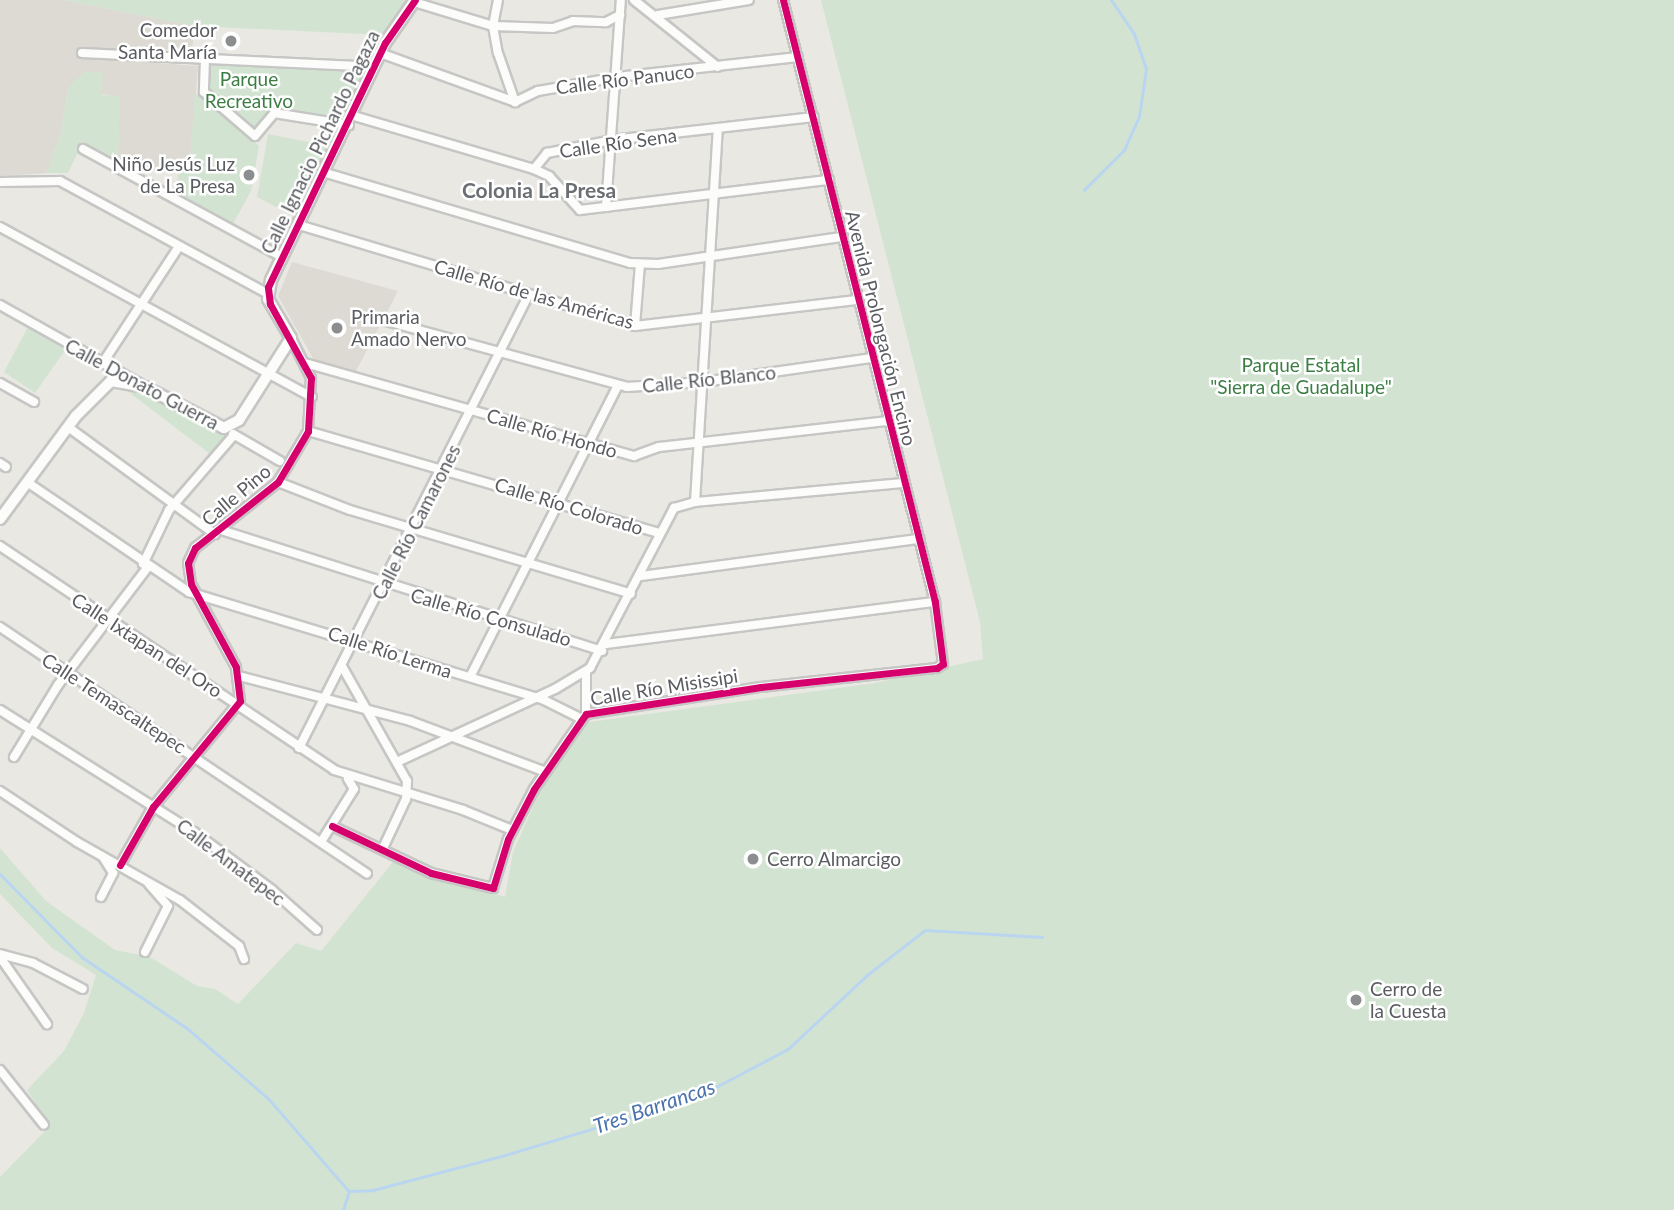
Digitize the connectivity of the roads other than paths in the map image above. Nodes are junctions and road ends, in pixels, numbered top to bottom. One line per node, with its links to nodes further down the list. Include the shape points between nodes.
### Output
1 (498, 0): 9 (street)
2 (621, 0): 7 (street)
3 (634, 0): 8 (street)
4 (749, 0): 8 (street)
5 (783, 0): 12 (street, Avenida Prolongación Encino)
6 (415, 1): 9 (street); 11 (street, Calle Ignacio Pichardo Pagaza)
7 (621, 15): 9 (street, via 606,22 552,27); 16 (street)
8 (658, 15): 15 (street)
9 (493, 26): 17 (street)
10 (82, 53): 13 (street)
11 (380, 53): 14 (street, Calle Ignacio Pichardo Pagaza); 17 (street)
12 (798, 57): 15 (street, Calle Río Panuco); 18 (street, Avenida Prolongación Encino)
13 (205, 59): 14 (street); 19 (street, Calle Río Sena, via 204,92 255,136 272,114)
14 (374, 67): 19 (street, Calle Ignacio Pichardo Pagaza)
15 (718, 67): 16 (street, Calle Río Panuco)
16 (617, 77): 17 (street, Calle Río Panuco, via 538,91); 21 (street)
17 (515, 102)
18 (814, 117): 20 (street, Calle Río Sena); 25 (street, Avenida Prolongación Encino)
19 (351, 121): 23 (street, Calle Río Sena); 24 (street, Calle Ignacio Pichardo Pagaza)
20 (719, 130): 21 (street, Calle Río Sena); 27 (street)
21 (612, 140): 23 (street, Calle Río Sena, via 547,153); 28 (street)
22 (83, 149): 34 (street)
23 (534, 169): 28 (street, via 551,178 576,208)
24 (326, 173): 29 (street, Calle Ignacio Pichardo Pagaza); 35 (street)
25 (829, 180): 27 (street); 31 (street, Avenida Prolongación Encino)
26 (0, 182): 32 (street, via 60,181)
27 (715, 194): 28 (street); 33 (street)
28 (606, 207)
29 (299, 225): 34 (street, Calle Ignacio Pichardo Pagaza); 36 (street, Calle Río de las Américas)
30 (0, 227): 40 (street)
31 (841, 237): 33 (street); 38 (street, Avenida Prolongación Encino)
32 (178, 248): 37 (street); 40 (street)
33 (711, 256): 35 (street); 41 (street)
34 (282, 257): 37 (street, Calle Ignacio Pichardo Pagaza)
35 (640, 264): 43 (street)
36 (529, 294): 43 (street, Calle Río de las Américas); 45 (street, Calle Río Camarones)
37 (269, 299): 44 (street, Calle Pino)
38 (858, 300): 41 (street, Calle Río de las Américas); 46 (street, Avenida Prolongación Encino)
39 (0, 305): 48 (street, Calle Donato Guerra)
40 (141, 305): 48 (street); 49 (street)
41 (705, 319): 43 (street, Calle Río de las Américas); 50 (street)
42 (386, 321): 45 (street, Calle Río Blanco)
43 (635, 326)
44 (291, 338): 47 (street, Calle Pino); 49 (street)
45 (501, 353): 52 (street, Calle Río Blanco); 56 (street, Calle Río Camarones)
46 (872, 358): 50 (street, Calle Río Blanco); 57 (street, Avenida Prolongación Encino)
47 (304, 363): 54 (street, Calle Pino); 56 (street, Calle Río Hondo)
48 (102, 364): 53 (street, Calle Donato Guerra)
49 (270, 373): 54 (street); 60 (street)
50 (703, 382): 52 (street, Calle Río Blanco); 61 (street)
51 (0, 383): 55 (street)
52 (618, 386): 62 (street)
53 (145, 387): 58 (street, via 117,380 106,383); 60 (street, Calle Donato Guerra)
54 (312, 397): 59 (street, Calle Pino)
55 (34, 402)
56 (472, 410): 62 (street, Calle Río Hondo); 64 (street, Calle Río Camarones)
57 (887, 421): 61 (street, Calle Río Hondo); 67 (street, Avenida Prolongación Encino)
58 (68, 427): 65 (street); 70 (street, Calle Río Consulado)
59 (308, 431): 64 (street, Calle Río Colorado); 66 (street, Calle Pino)
60 (232, 432): 63 (street, Calle Donato Guerra); 70 (street)
61 (698, 444): 62 (street, Calle Río Hondo, via 659,447 634,456); 69 (street)
62 (587, 445): 68 (street)
63 (280, 461)
64 (443, 468): 68 (street, Calle Río Colorado); 72 (street, Calle Río Camarones)
65 (27, 482): 71 (street); 78 (street, Calle Río Lerma)
66 (278, 482): 72 (street, via 350,510); 73 (street, Calle Pino)
67 (904, 483): 69 (street, Calle Río Colorado); 75 (street, Avenida Prolongación Encino)
68 (557, 502): 74 (street, Calle Río Colorado); 77 (street)
69 (695, 502): 74 (street, Calle Río Colorado, via 670,511)
70 (175, 503): 73 (street, Calle Río Consulado); 78 (street)
71 (0, 519)
72 (414, 527): 77 (street); 80 (street, Calle Río Camarones)
73 (218, 532): 80 (street, Calle Río Consulado); 82 (street, Calle Pino, via 192,551 188,563)
74 (659, 533): 79 (street)
75 (920, 539): 79 (street); 83 (street, Avenida Prolongación Encino)
76 (0, 546): 84 (street, Calle Ixtapan del Oro)
77 (528, 561): 81 (street); 85 (street)
78 (146, 565): 82 (street, Calle Río Lerma); 84 (street)
79 (641, 576): 81 (street)
80 (384, 585): 85 (street, Calle Río Consulado); 87 (street, Calle Río Camarones)
81 (631, 594): 88 (street)
82 (197, 595): 87 (street, Calle Río Lerma); 93 (street, Calle Pino)
83 (935, 602): 88 (street, Calle Río Consulado); 89 (street, Avenida Prolongación Encino)
84 (109, 621): 92 (street); 97 (street, Calle Ixtapan del Oro)
85 (498, 621): 88 (street, Calle Río Consulado); 94 (street)
86 (0, 627): 92 (street, Calle Temascaltepec)
87 (355, 641): 90 (street, Calle Río Camarones); 94 (street, Calle Río Lerma)
88 (604, 648): 91 (street)
89 (943, 664): 100 (street, Calle Río Misissipi)
90 (342, 668): 96 (street, Calle Río Camarones); 99 (street)
91 (586, 672): 95 (street); 100 (street, Calle Río Misissipi)
92 (69, 675): 101 (street); 104 (street, Calle Temascaltepec)
93 (239, 676): 96 (street); 97 (street, Calle Pino)
94 (470, 677): 95 (street, Calle Río Lerma)
95 (533, 697): 100 (street, Calle Río Lerma); 102 (street)
96 (327, 699): 99 (street); 103 (street, Calle Río Camarones)
97 (239, 705): 103 (street, Calle Ixtapan del Oro); 104 (street)
98 (0, 710): 101 (street, Calle Amatepec)
99 (368, 711): 102 (street); 106 (street)
100 (583, 716): 107 (street, Calle Río Misissipi)
101 (30, 729): 105 (street); 111 (street, Calle Amatepec)
102 (449, 736): 106 (street); 107 (street)
103 (299, 748): 108 (street, Calle Ixtapan del Oro)
104 (193, 754): 111 (street); 114 (street, Calle Temascaltepec)
105 (14, 757)
106 (398, 761): 110 (street)
107 (543, 771): 113 (street, Calle Río Misissipi)
108 (344, 775): 110 (street, Calle Ixtapan del Oro); 112 (street, via 354,789)
109 (0, 791): 116 (street)
110 (407, 795): 113 (street, Calle Ixtapan del Oro); 115 (street)
111 (153, 807): 117 (street); 121 (street, Calle Amatepec, via 239,864)
112 (332, 826): 114 (street); 115 (street)
113 (512, 830): 115 (street, Calle Río Misissipi, via 494,888 431,873)
114 (321, 842): 118 (street, Calle Temascaltepec)
115 (383, 848)
116 (101, 855): 117 (street); 120 (street, via 113,873)
117 (120, 865): 119 (street)
118 (367, 874)
119 (147, 881): 122 (street, via 168,906); 124 (street, via 194,909 239,946)
120 (101, 897)
121 (317, 930)
122 (145, 952)
123 (0, 956): 125 (street, via 33,963); 126 (street)
124 (244, 959)
125 (83, 989)
126 (47, 1024)
127 (0, 1070): 128 (street)
128 (44, 1125)

